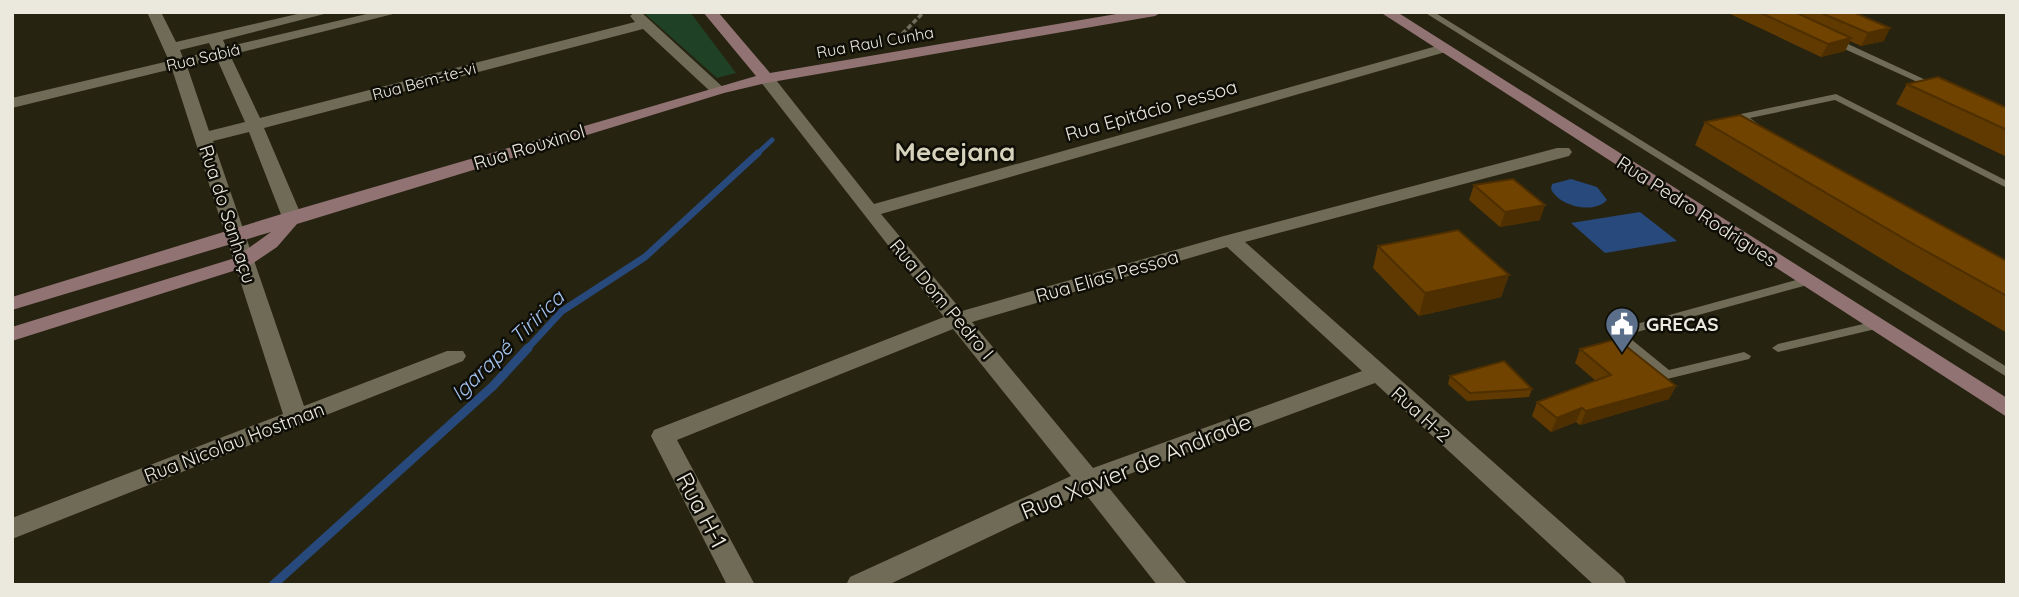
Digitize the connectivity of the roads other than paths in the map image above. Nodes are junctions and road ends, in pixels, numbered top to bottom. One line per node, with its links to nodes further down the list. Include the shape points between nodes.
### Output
1 (154, 12): 14 (street, Rua do Sanhaçu)
2 (325, 12): 12 (street, Rua Sabiá)
3 (394, 12): 9 (street, Rua Sabiá)
4 (632, 12): 10 (street)
5 (710, 12): 15 (street, Rua Dom Pedro I)
6 (1155, 12): 15 (street, Rua Raul Cunha)
7 (1387, 12): 13 (street, Rua Pedro Rodrigues)
8 (1428, 12): 37 (lane)
9 (361, 16): 12 (street, Rua Sabiá)
10 (645, 24): 16 (street); 19 (street, Rua Bem-te-vi)
11 (1820, 35): 17 (lane)
12 (218, 46): 14 (street, Rua Sabiá); 19 (street)
13 (1444, 48): 24 (street, Rua Epitácio Pessoa); 29 (street, Rua Pedro Rodrigues)
14 (174, 56): 18 (street, Rua Sabiá); 21 (street, Rua do Sanhaçu)
15 (766, 78): 16 (street, Rua Rouxinol); 24 (street, Rua Dom Pedro I)
16 (718, 90): 25 (street, Rua Rouxinol)
17 (1945, 91)
18 (12, 103)
19 (253, 125): 21 (street, Rua Bem-te-vi); 25 (street)
20 (1765, 131): 23 (lane, via 1741,117 1836,97)
21 (204, 138): 26 (street, Rua do Sanhaçu)
22 (1563, 152): 27 (street, Rua Elias Pessoa)
23 (2007, 184)
24 (870, 211): 31 (street, Rua Dom Pedro I)
25 (292, 217): 26 (street, Rua Rouxinol); 28 (street, via 268,247)
26 (234, 235): 28 (street, Rua do Sanhaçu); 30 (street, Rua Rouxinol)
27 (1231, 240): 31 (street, Rua Elias Pessoa); 38 (street, Rua H-2)
28 (243, 262): 33 (street); 40 (street, Rua do Sanhaçu)
29 (1807, 281): 32 (street, Rua Pedro Rodrigues); 36 (lane, via 1616,334 1667,375)
30 (12, 304)
31 (959, 319): 41 (street, Rua Elias Pessoa); 42 (street, Rua Dom Pedro I)
32 (1876, 325): 34 (lane); 39 (street, Rua Pedro Rodrigues)
33 (12, 334)
34 (1778, 348)
35 (455, 356): 40 (street, Rua Nicolau Hostman)
36 (1744, 356)
37 (2007, 373)
38 (1377, 374): 42 (street, Rua Xavier de Andrade); 47 (street, Rua H-2)
39 (2007, 410)
40 (296, 418): 43 (street, Rua Nicolau Hostman)
41 (663, 436): 44 (street, Rua H-1)
42 (1089, 479): 45 (street, Rua Xavier de Andrade); 46 (street, Rua Dom Pedro I)
43 (12, 529)
44 (741, 585)
45 (860, 585)
46 (1174, 585)
47 (1613, 585)

